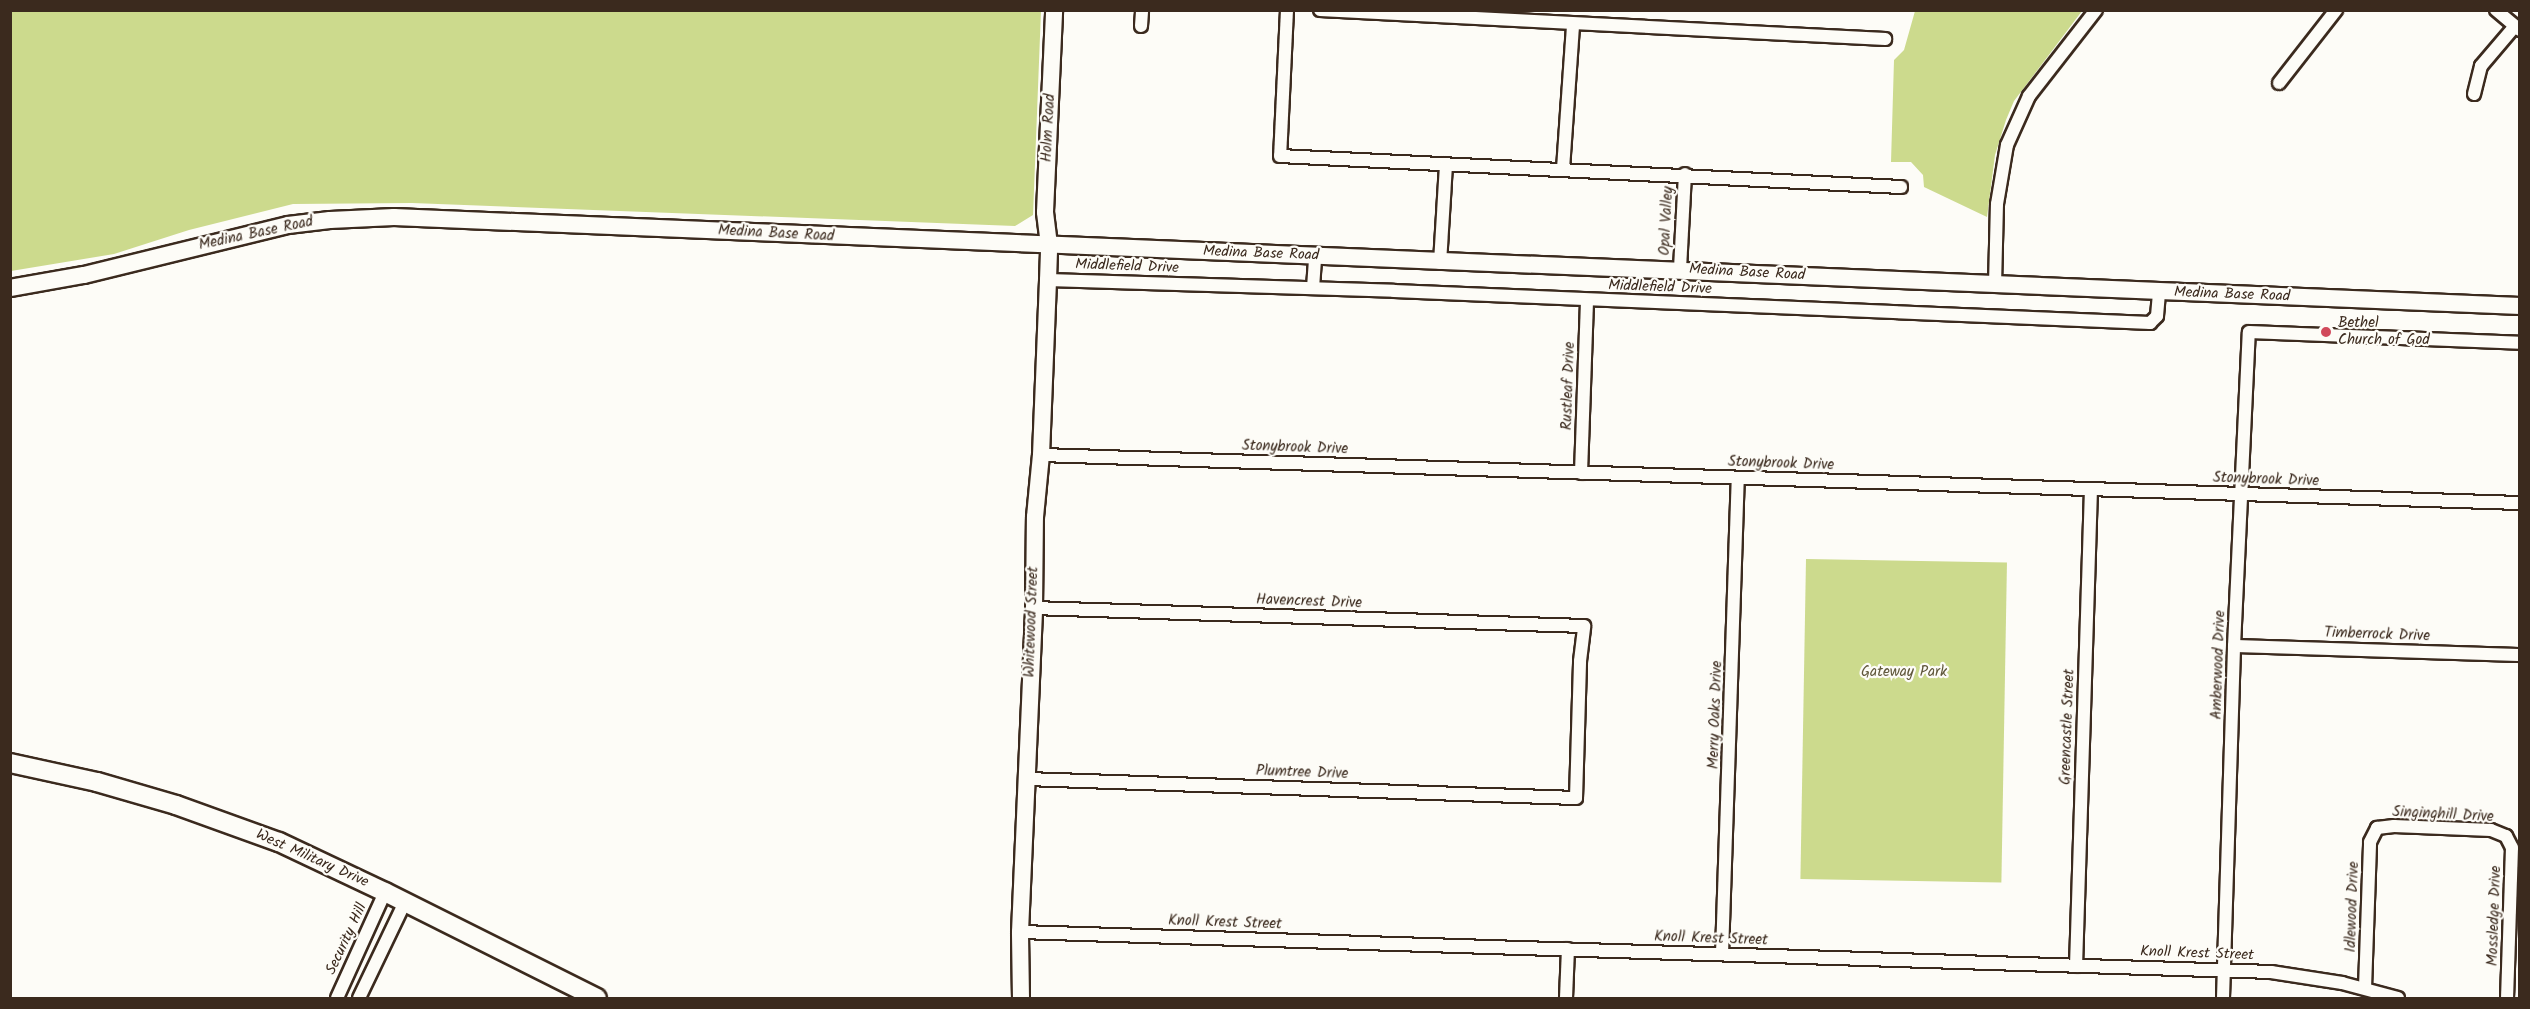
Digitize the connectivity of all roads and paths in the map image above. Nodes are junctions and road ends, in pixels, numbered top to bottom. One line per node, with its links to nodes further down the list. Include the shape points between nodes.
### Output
1 (1054, 10): 18 (street, Holm Road, via 1045,212)
2 (1142, 10): 9 (street)
3 (1287, 10): 14 (street, via 1280,156)
4 (1320, 10): 8 (street)
5 (2096, 10): 23 (street, via 2029,96 2007,145 1997,204)
6 (2336, 10): 12 (street)
7 (2496, 10): 10 (street)
8 (1573, 25): 11 (street); 15 (street)
9 (1141, 26)
10 (2517, 28): 13 (street, via 2481,66)
11 (1885, 39)
12 (2279, 83)
13 (2474, 94)
14 (1446, 164): 15 (street); 20 (street)
15 (1563, 169): 16 (street)
16 (1685, 174): 17 (street); 21 (street, Opal Valley)
17 (1901, 187)
18 (1049, 245): 19 (street, Medina Base Road); 22 (street, Whitewood Street); 24 (street, Medina Base Road, via 372,217 288,225 84,275)
19 (1315, 256): 20 (street, Medina Base Road); 25 (street)
20 (1440, 263): 21 (street, Medina Base Road)
21 (1680, 269): 23 (street, Medina Base Road)
22 (1048, 280): 25 (street, Middlefield Drive); 30 (street, Whitewood Street)
23 (1995, 285): 26 (street, Medina Base Road)
24 (10, 288)
25 (1313, 288): 27 (street, Middlefield Drive)
26 (2159, 292): 27 (street, Middlefield Drive, via 2157,316 2150,323); 28 (street, Medina Base Road)
27 (1587, 300): 31 (street, Rustleaf Drive)
28 (2520, 306)
29 (2520, 343): 34 (street, Amberwood Drive, via 2249,332)
30 (1041, 455): 31 (street, Stonybrook Drive); 36 (street, Whitewood Street, via 1035,517)
31 (1581, 473): 32 (street, Stonybrook Drive)
32 (1738, 477): 33 (street, Stonybrook Drive); 48 (street, Merry Oaks Drive)
33 (2091, 489): 34 (street, Stonybrook Drive); 49 (street, Greencastle Street)
34 (2241, 495): 35 (street, Stonybrook Drive); 37 (street, Amberwood Drive)
35 (2520, 503)
36 (1034, 608): 40 (street, Whitewood Street); 41 (street, Havencrest Drive, via 1584,626)
37 (2234, 646): 38 (street, Timberrock Drive); 50 (street, Amberwood Drive)
38 (2520, 655)
39 (10, 763): 44 (main road, West Military Drive, via 176,805 279,842)
40 (1026, 779): 41 (street, Plumtree Drive); 46 (street, Whitewood Street)
41 (1576, 798)
42 (2377, 828): 43 (street, Singinghill Drive, via 2491,830); 51 (street, Idlewood Drive, via 2370,842)
43 (2506, 836): 59 (street, Mossledge Drive, via 2512,848)
44 (385, 892): 45 (main road, West Military Drive); 52 (street, Security Hill)
45 (405, 902): 53 (street); 54 (main road, West Military Drive)
46 (1020, 932): 47 (street, Knoll Krest Street); 55 (street, Whitewood Street)
47 (1568, 949): 48 (street, Knoll Krest Street); 56 (street)
48 (1722, 954): 49 (street, Knoll Krest Street)
49 (2076, 966): 50 (street, Knoll Krest Street)
50 (2224, 970): 51 (street, Knoll Krest Street, via 2305,975); 57 (street, Amberwood Drive)
51 (2365, 988): 58 (street, Knoll Krest Street)
52 (337, 999)
53 (359, 999)
54 (597, 999)
55 (1021, 999)
56 (1566, 999)
57 (2223, 999)
58 (2398, 999)
59 (2508, 999)

